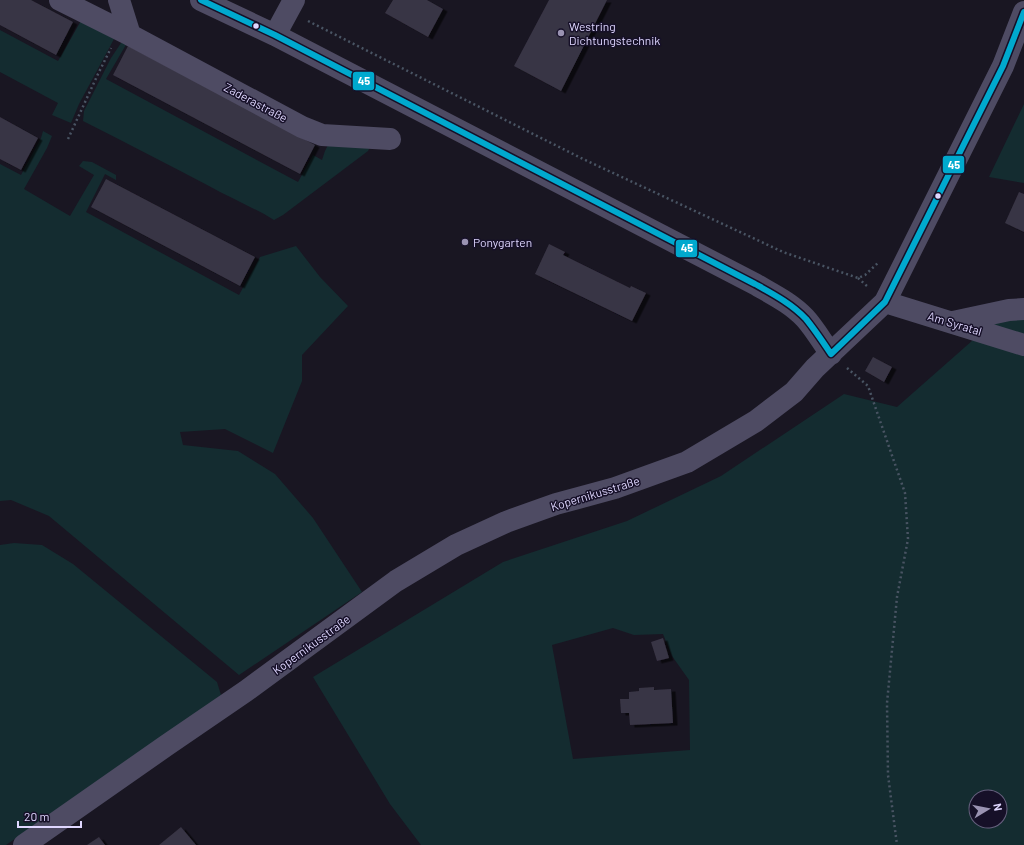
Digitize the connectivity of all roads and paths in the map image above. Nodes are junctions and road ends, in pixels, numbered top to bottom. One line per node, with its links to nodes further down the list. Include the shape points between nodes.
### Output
1 (60, 0): 7 (street, Zaderastraße)
2 (119, 0): 7 (street)
3 (201, 0): 8 (street)
4 (294, 0): 8 (street)
5 (1024, 12): 12 (street, Kopernikusstraße, via 1003,66)
6 (308, 21): 11 (path, via 583,159 783,252 858,278)
7 (126, 33): 9 (path, via 98,74); 10 (street, Zaderastraße, via 322,135)
8 (275, 35): 16 (street, via 755,284 790,305 804,317)
9 (68, 139)
10 (390, 139)
11 (879, 262)
12 (885, 302): 14 (street, Am Syratal); 16 (street, Kopernikusstraße)
13 (1024, 309): 14 (street)
14 (952, 322): 15 (street, Am Syratal)
15 (1024, 345)
16 (831, 354): 17 (street, Kopernikusstraße, via 794,392 756,421 687,462 615,488 548,506 506,522 456,545 396,581 246,691); 18 (path, via 868,386 905,493 908,538 897,597 887,703 888,775)
17 (24, 845)
18 (897, 845)

